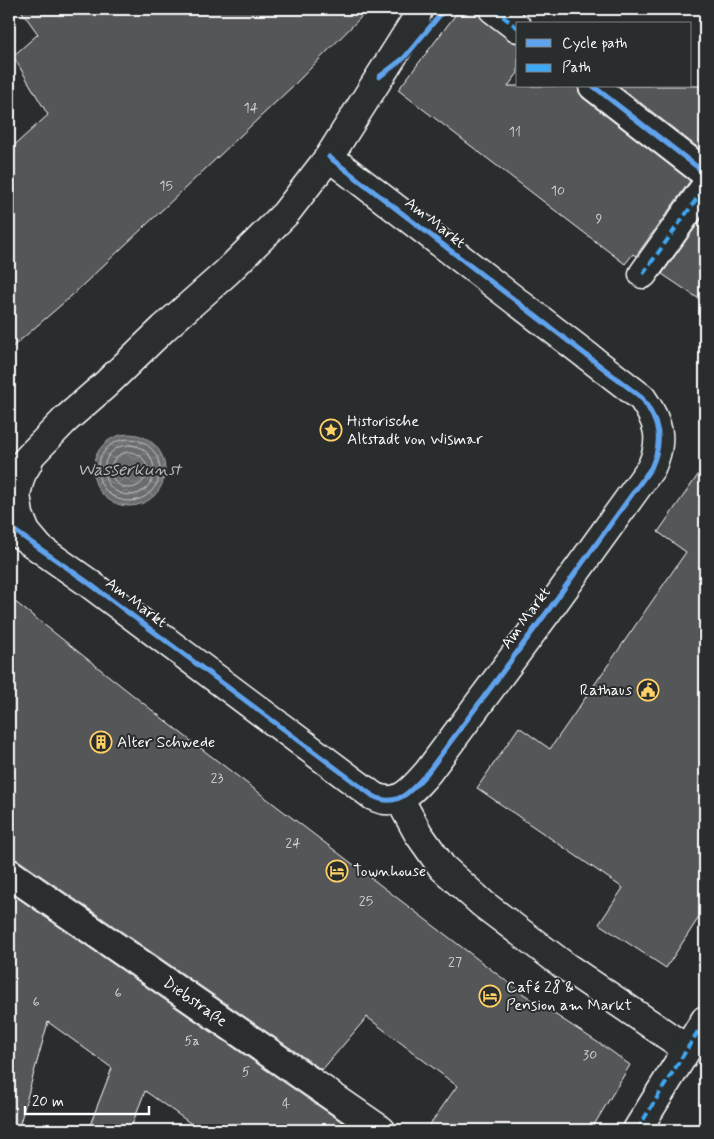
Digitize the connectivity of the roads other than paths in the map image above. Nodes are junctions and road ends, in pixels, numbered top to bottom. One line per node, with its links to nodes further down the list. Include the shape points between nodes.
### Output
1 (418, 9): 5 (street, via 415,22)
2 (492, 9): 3 (street)
3 (516, 27)
4 (596, 88): 6 (street)
5 (329, 157): 8 (street, via 285,214 227,272); 12 (street, Am Markt, via 642,398 659,434 657,455 651,468 428,772)
6 (704, 174): 7 (street)
7 (643, 274)
8 (33, 452): 9 (street); 11 (street, via 16,494 26,532)
9 (9, 480)
10 (9, 530): 11 (street)
11 (40, 548): 12 (street, Am Markt, via 373,796 389,801)
12 (399, 798): 15 (street, via 442,867 483,904 565,966)
13 (9, 873): 16 (street, Diebstraße)
14 (705, 1020): 15 (street)
15 (687, 1049): 17 (street)
16 (381, 1130)
17 (637, 1130)

